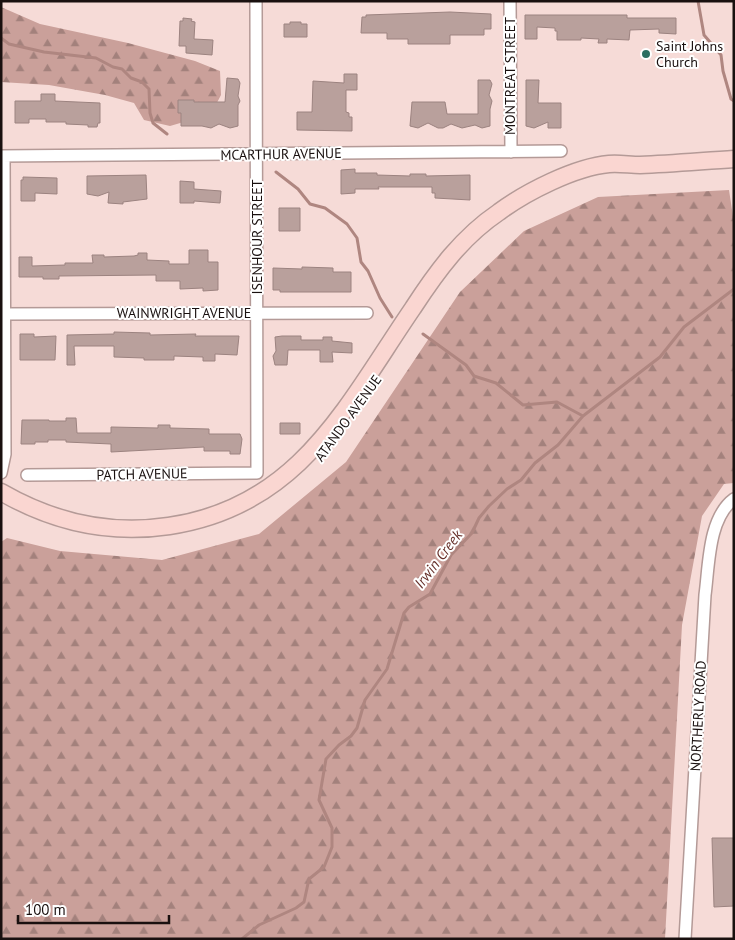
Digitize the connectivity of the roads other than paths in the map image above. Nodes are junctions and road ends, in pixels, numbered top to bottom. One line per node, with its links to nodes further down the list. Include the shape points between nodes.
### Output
1 (256, 1): 5 (street, ISENHOUR STREET)
2 (510, 1): 4 (street, MONTREAT STREET)
3 (561, 151): 4 (street, MCARTHUR AVENUE)
4 (511, 152): 5 (street, MCARTHUR AVENUE)
5 (257, 155): 6 (street, MCARTHUR AVENUE); 10 (street, ISENHOUR STREET)
6 (3, 156): 11 (street)
7 (734, 159): 8 (main road, ATANDO AVENUE)
8 (637, 165): 15 (main road, ATANDO AVENUE, via 609,164 555,180 518,199 478,228 435,275 316,447 287,474 245,502 185,524 125,529 63,520 28,507); 17 (main road, ATANDO AVENUE, via 544,197 486,236 444,282 332,445 299,479 250,512 193,533 124,540 60,530)
9 (367, 312): 10 (street, WAINWRIGHT AVENUE)
10 (257, 313): 11 (street, WAINWRIGHT AVENUE); 13 (street, ISENHOUR STREET)
11 (3, 314): 12 (street, via 5,454)
12 (1, 473)
13 (257, 473): 14 (street, PATCH AVENUE)
14 (28, 475)
15 (1, 492)
16 (734, 499): 18 (street, NORTHERLY ROAD, via 724,509 716,527 706,586)
17 (1, 505)
18 (685, 939)

